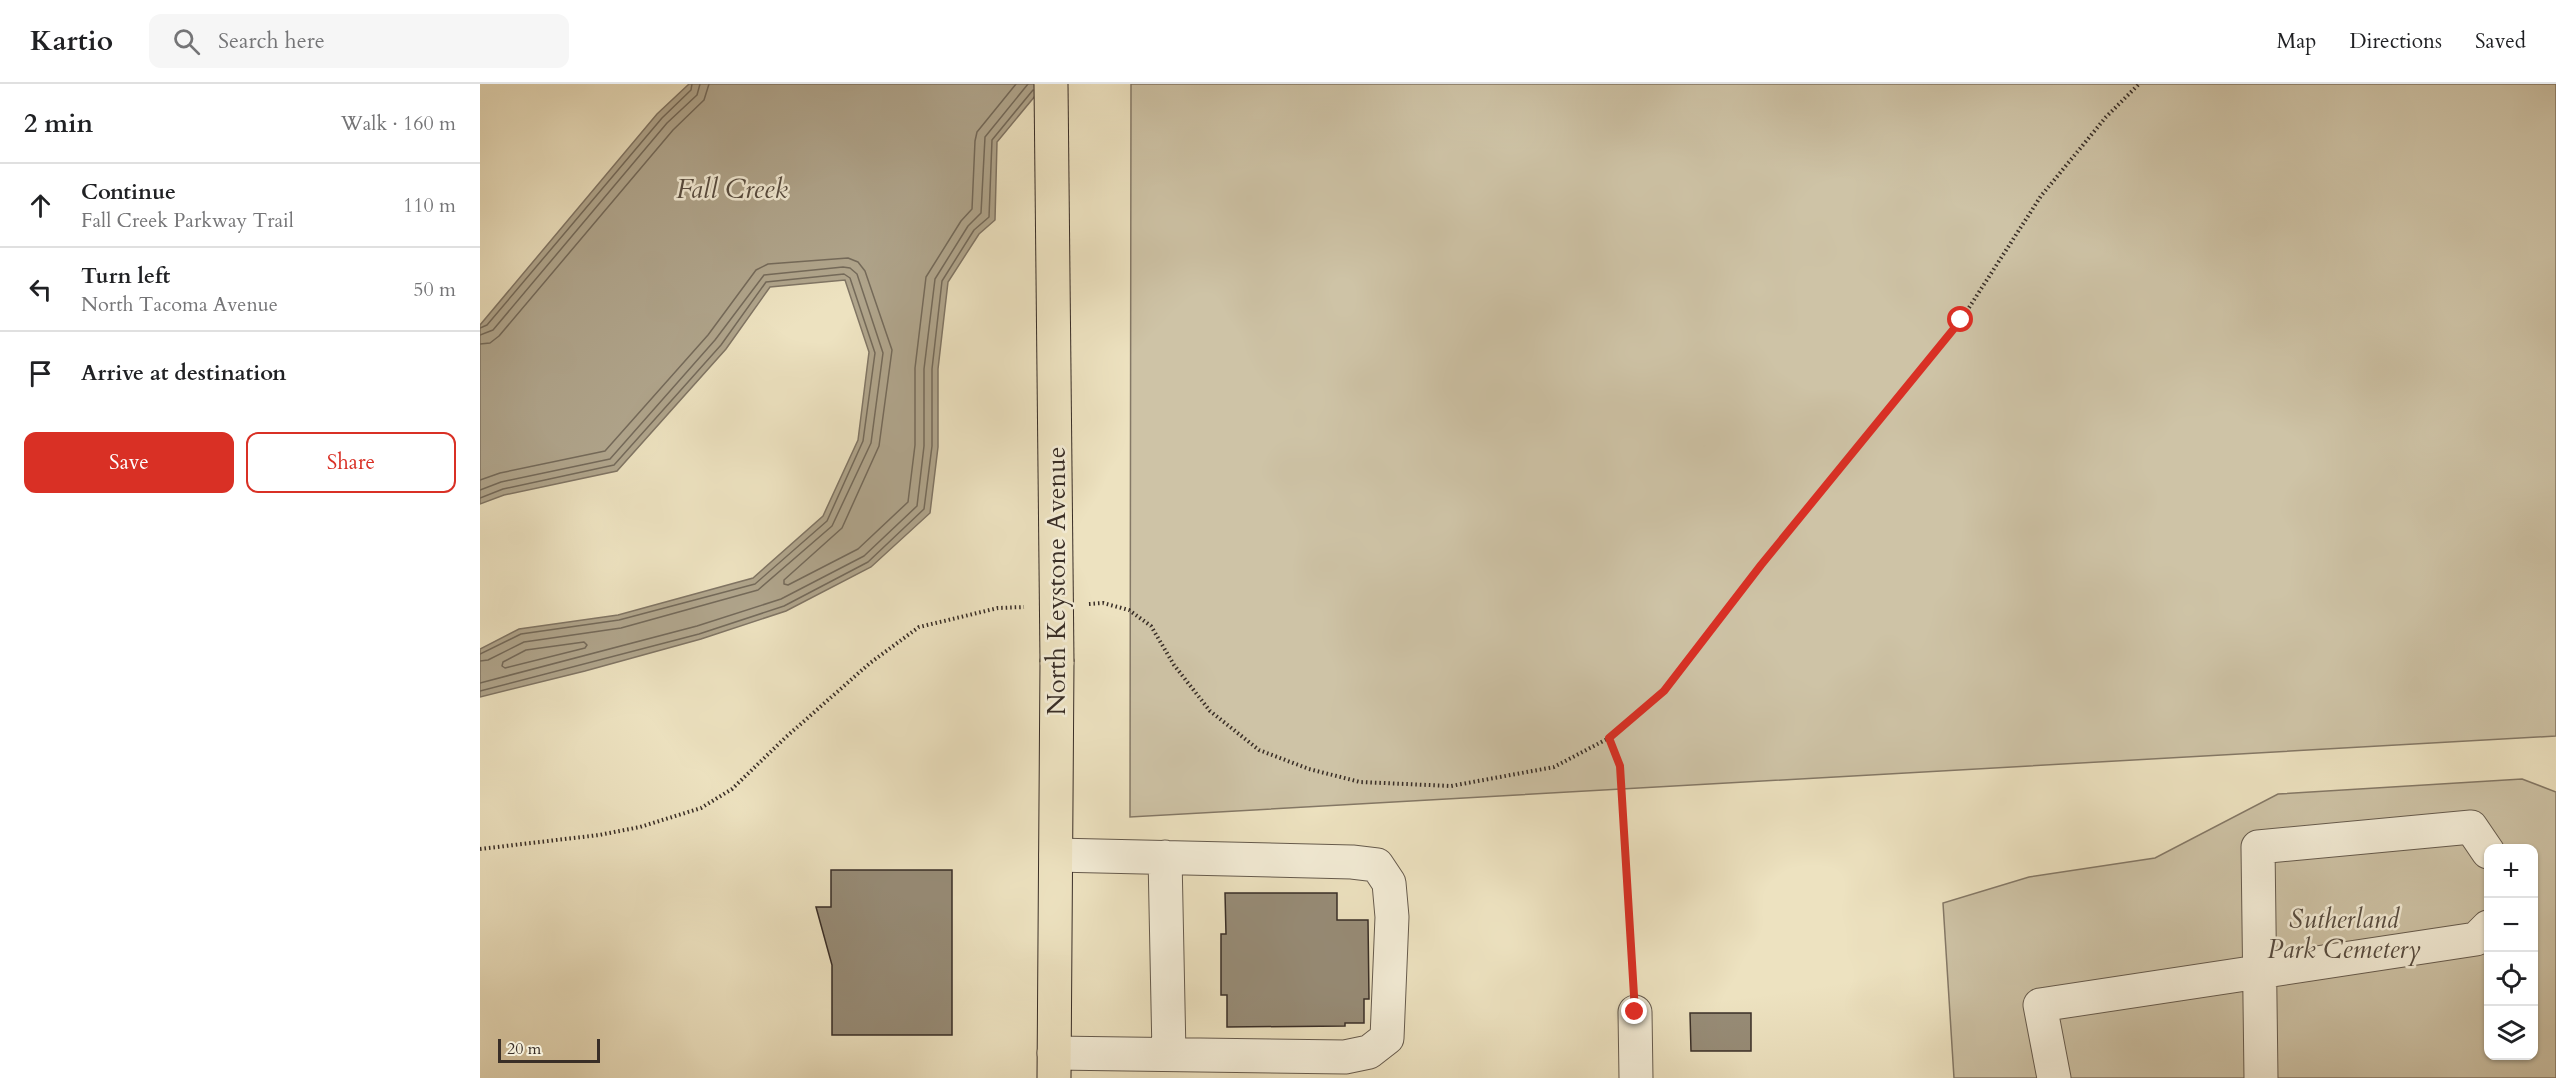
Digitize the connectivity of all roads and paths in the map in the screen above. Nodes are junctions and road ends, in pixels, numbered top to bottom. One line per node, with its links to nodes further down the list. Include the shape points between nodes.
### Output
1 (1051, 84): 8 (main road, North Keystone Avenue, bridge)
2 (2139, 84): 5 (path, via 2106,117 2042,196 1961,320 1761,565 1664,691)
3 (1080, 604): 5 (path, via 1103,603 1130,610 1151,626 1174,665 1210,711 1259,750 1309,769 1360,782 1451,786 1554,767)
4 (1033, 607): 7 (path, via 998,608 919,627 870,663 732,789 701,808 599,835)
5 (1609, 738): 12 (path, via 1620,766)
6 (2484, 846): 11 (street, via 2471,827 2258,848)
7 (480, 849)
8 (1056, 855): 9 (street); 14 (main road, North Keystone Avenue)
9 (1166, 857): 13 (street); 13 (street, via 1377,866 1389,884 1392,917 1387,1038 1369,1052 1345,1057)
10 (2484, 931): 11 (street, via 2476,939)
11 (2260, 970): 16 (street, via 2040,1005); 17 (street)
12 (1635, 1012): 15 (street)
13 (1168, 1054): 14 (street)
14 (1054, 1065)
15 (1635, 1078)
16 (2054, 1078)
17 (2261, 1078)

